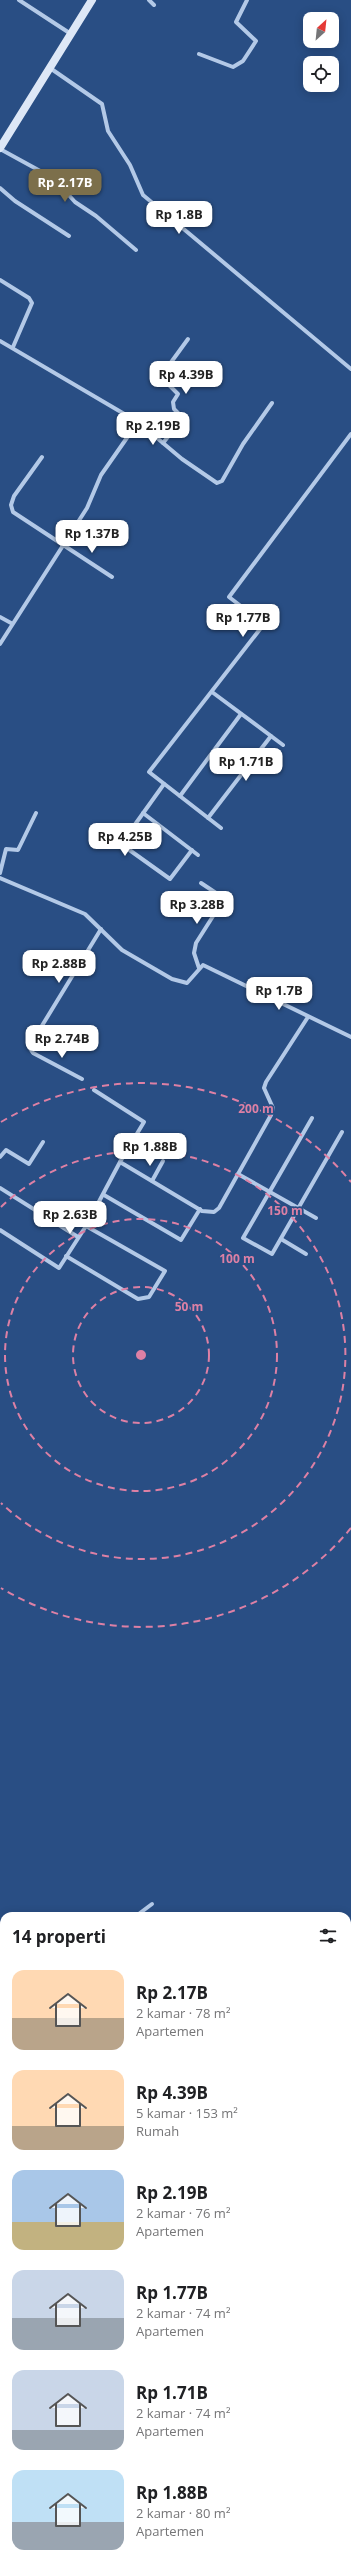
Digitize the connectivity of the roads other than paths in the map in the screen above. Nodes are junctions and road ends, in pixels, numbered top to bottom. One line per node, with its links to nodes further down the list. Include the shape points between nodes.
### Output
1 (19, 0): 6 (street)
2 (92, 0): 6 (street)
3 (149, 0): 5 (street)
4 (247, 0): 7 (street, via 236,22 256,41 243,61 233,67)
5 (154, 5)
6 (70, 34): 8 (street)
7 (199, 54)
8 (50, 68): 9 (street); 17 (street, via 102,104 108,131 130,164 143,195)
9 (0, 148): 12 (street, via 42,172 52,184 66,192)
10 (0, 188): 11 (street)
11 (68, 236)
12 (136, 250)
13 (0, 280): 16 (street, via 29,298 32,303)
14 (188, 339): 21 (street, via 164,372 165,381 178,394 173,402 180,422)
15 (0, 341): 16 (street)
16 (13, 347): 19 (street)
17 (351, 369)
18 (272, 403): 21 (street, via 219,482 210,480)
19 (138, 422): 21 (street); 23 (street, via 101,475 87,508)
20 (351, 434): 28 (street, via 229,597 264,624)
21 (163, 443)
22 (42, 457): 23 (street, via 14,496 11,505 18,516)
23 (63, 544): 24 (street); 26 (street)
24 (112, 577)
25 (0, 617): 26 (street)
26 (12, 623): 27 (street)
27 (0, 644)
28 (212, 692): 29 (street); 32 (street, via 149,772)
29 (241, 714): 30 (street); 33 (street)
30 (271, 736): 31 (street); 36 (street)
31 (283, 746)
32 (164, 784): 33 (street); 35 (street)
33 (180, 796): 36 (street)
34 (36, 813): 40 (street, via 18,850 6,850)
35 (143, 813): 38 (street); 38 (street, via 121,844 170,879)
36 (208, 818): 37 (street)
37 (221, 828)
38 (192, 850): 39 (street)
39 (198, 855)
40 (0, 873)
41 (0, 878): 43 (street, via 85,914)
42 (201, 883): 44 (street, via 222,897 222,902 196,943 194,953)
43 (101, 929): 44 (street, via 122,950 183,984 187,983); 47 (street, via 29,1047 33,1053)
44 (199, 968): 45 (street, via 203,965 213,969)
45 (308, 1017): 46 (street); 55 (street, via 266,1082 265,1093 273,1108 271,1115)
46 (351, 1037)
47 (82, 1080)
48 (94, 1090): 54 (street, via 144,1122)
49 (312, 1118): 58 (street)
50 (342, 1132): 60 (street)
51 (43, 1142): 52 (street, via 29,1164 6,1150)
52 (0, 1157)
53 (163, 1161): 56 (street)
54 (120, 1162): 56 (street); 59 (street)
55 (238, 1174): 58 (street); 61 (street, via 219,1208 209,1213)
56 (152, 1181): 61 (street)
57 (0, 1188): 65 (street)
58 (270, 1192): 60 (street); 66 (street, via 244,1238 272,1254)
59 (104, 1194): 61 (street, via 182,1240); 63 (street)
60 (298, 1208): 62 (street); 66 (street)
61 (200, 1210)
62 (316, 1218)
63 (86, 1226): 65 (street); 68 (street, via 165,1271 150,1298 138,1299)
64 (0, 1230): 68 (street, via 59,1268)
65 (78, 1237): 68 (street)
66 (281, 1239): 67 (street)
67 (306, 1254)
68 (66, 1256)
69 (152, 1904): 70 (street)
70 (141, 1912)

